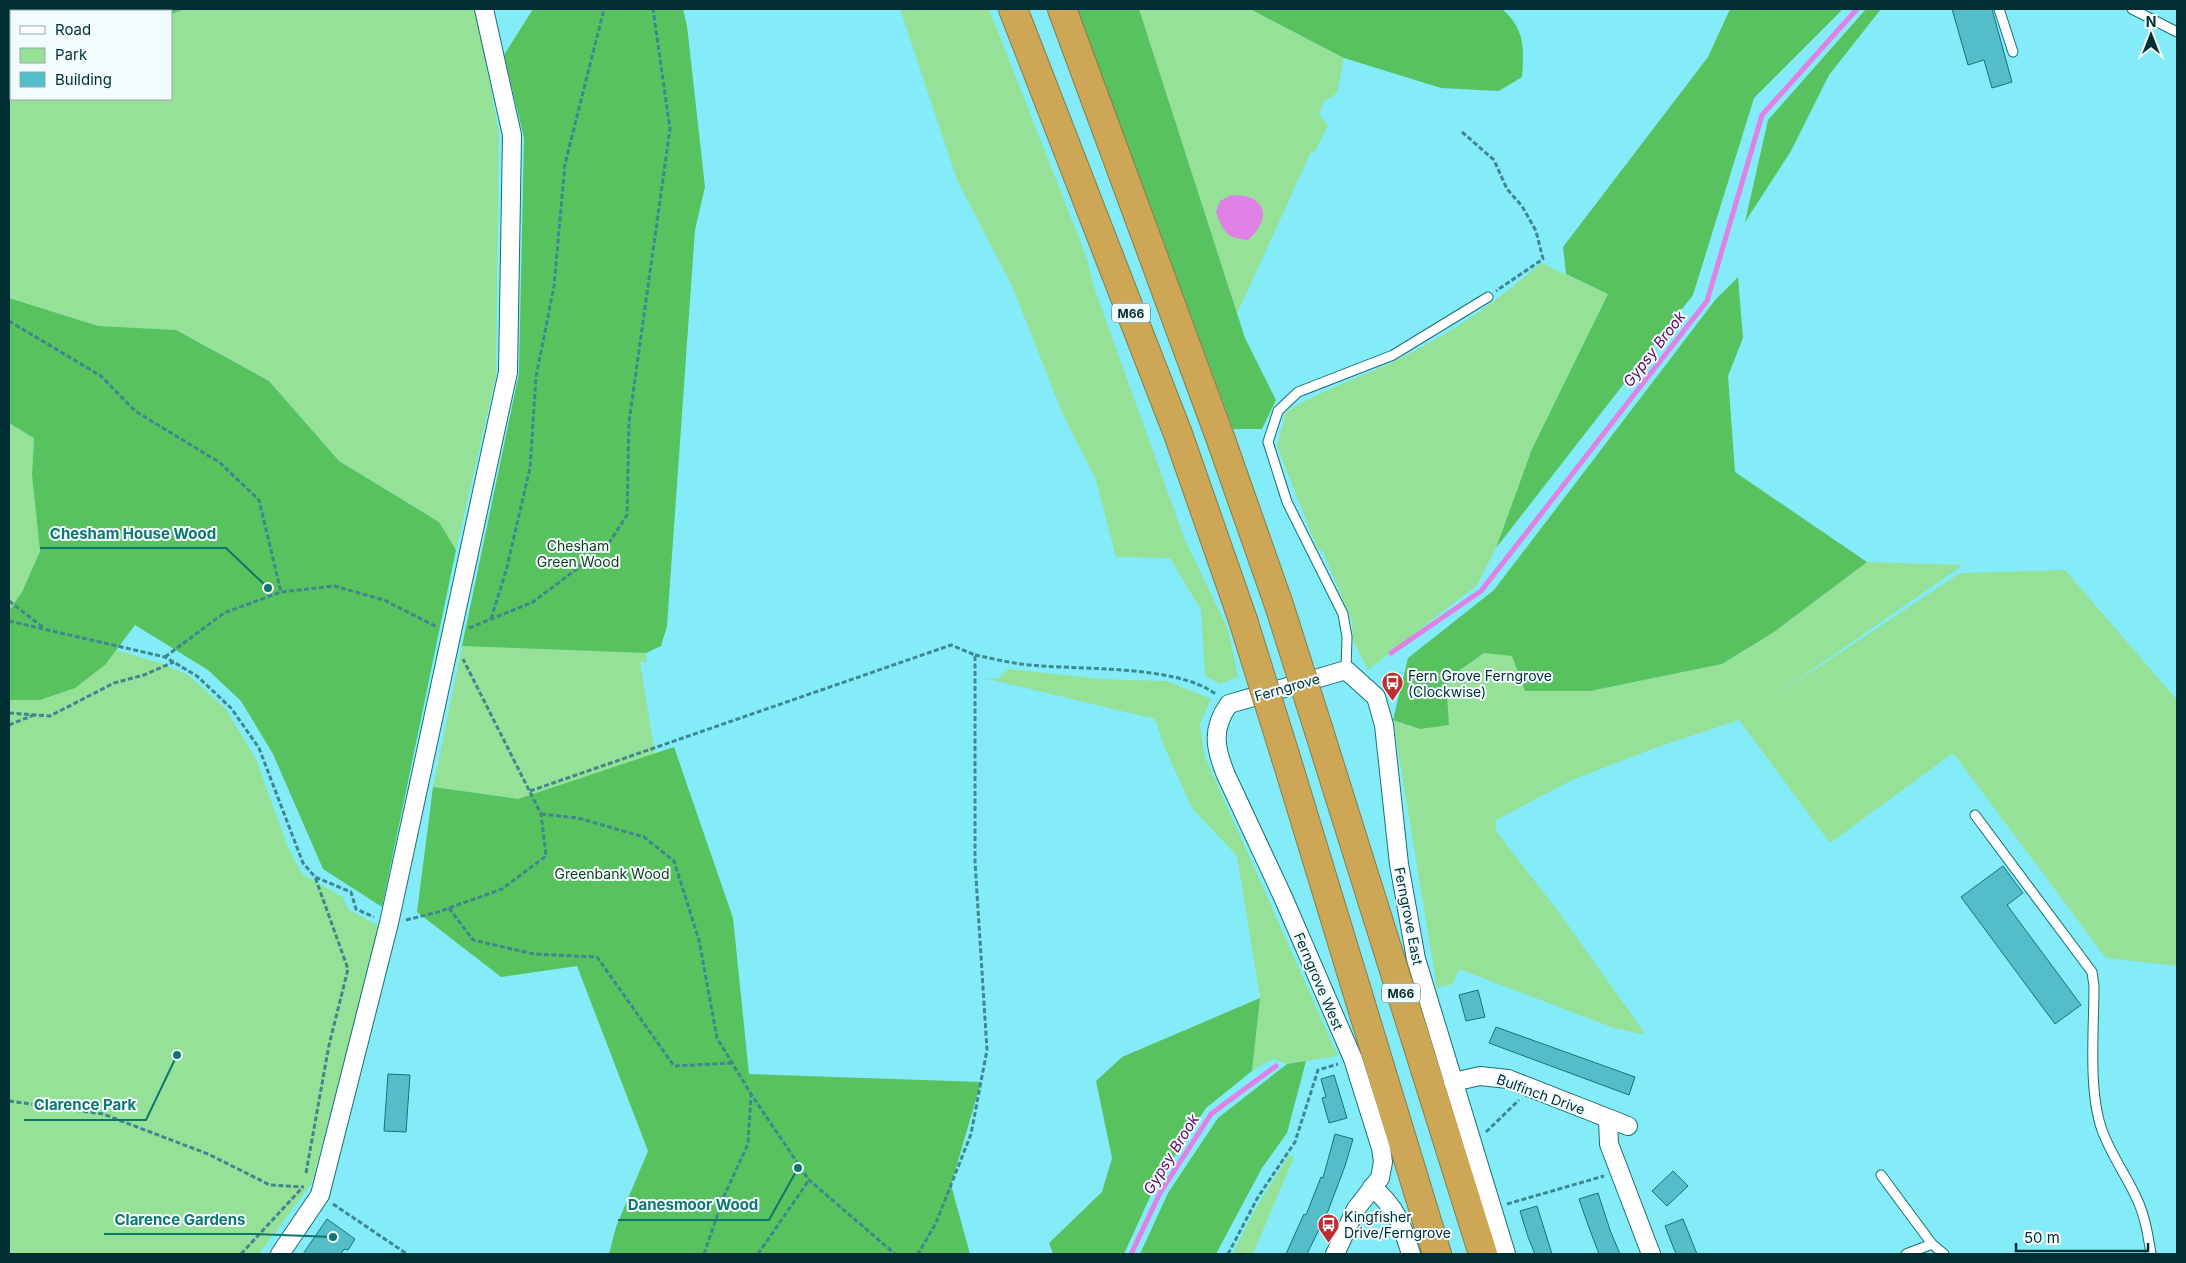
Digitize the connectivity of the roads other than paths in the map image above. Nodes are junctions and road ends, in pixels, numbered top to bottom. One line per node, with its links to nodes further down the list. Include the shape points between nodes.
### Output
1 (484, 9): 18 (street, via 512,135 508,372 389,924 320,1195)
2 (1013, 9): 21 (highway, M66, bridge, via 1178,434 1243,620)
3 (1062, 9): 22 (highway, M66, bridge, via 1279,604)
4 (1999, 9): 7 (lane)
5 (2132, 9): 6 (lane)
6 (2177, 32)
7 (2013, 52)
8 (1488, 297): 9 (lane, via 1393,355 1298,392 1278,411 1268,442 1287,502 1343,614 1347,637)
9 (1346, 670): 10 (street, Ferngrove); 12 (street, Ferngrove East, via 1376,697 1384,725 1399,864 1416,959)
10 (1229, 704): 16 (street, Ferngrove West, via 1220,718 1216,740 1218,755 1354,1059 1384,1162 1380,1178)
11 (1974, 815): 27 (lane, via 2092,972 2095,1099 2102,1129 2137,1199 2148,1229)
12 (1452, 1082): 13 (street, Bulfinch Drive, via 1480,1076 1508,1079); 23 (street, Ferngrove East)
13 (1608, 1119): 14 (street, Bulfinch Drive); 24 (street, via 1609,1144)
14 (1628, 1126)
15 (1881, 1174): 17 (lane)
16 (1372, 1187): 19 (street, Ferngrove West, via 1356,1209); 20 (street, via 1392,1206)
17 (1932, 1244): 25 (lane); 26 (lane)
18 (280, 1254)
19 (1336, 1254)
20 (1411, 1254)
21 (1437, 1254)
22 (1483, 1254)
23 (1506, 1254)
24 (1651, 1254)
25 (1906, 1254)
26 (1944, 1254)
27 (2151, 1254)

